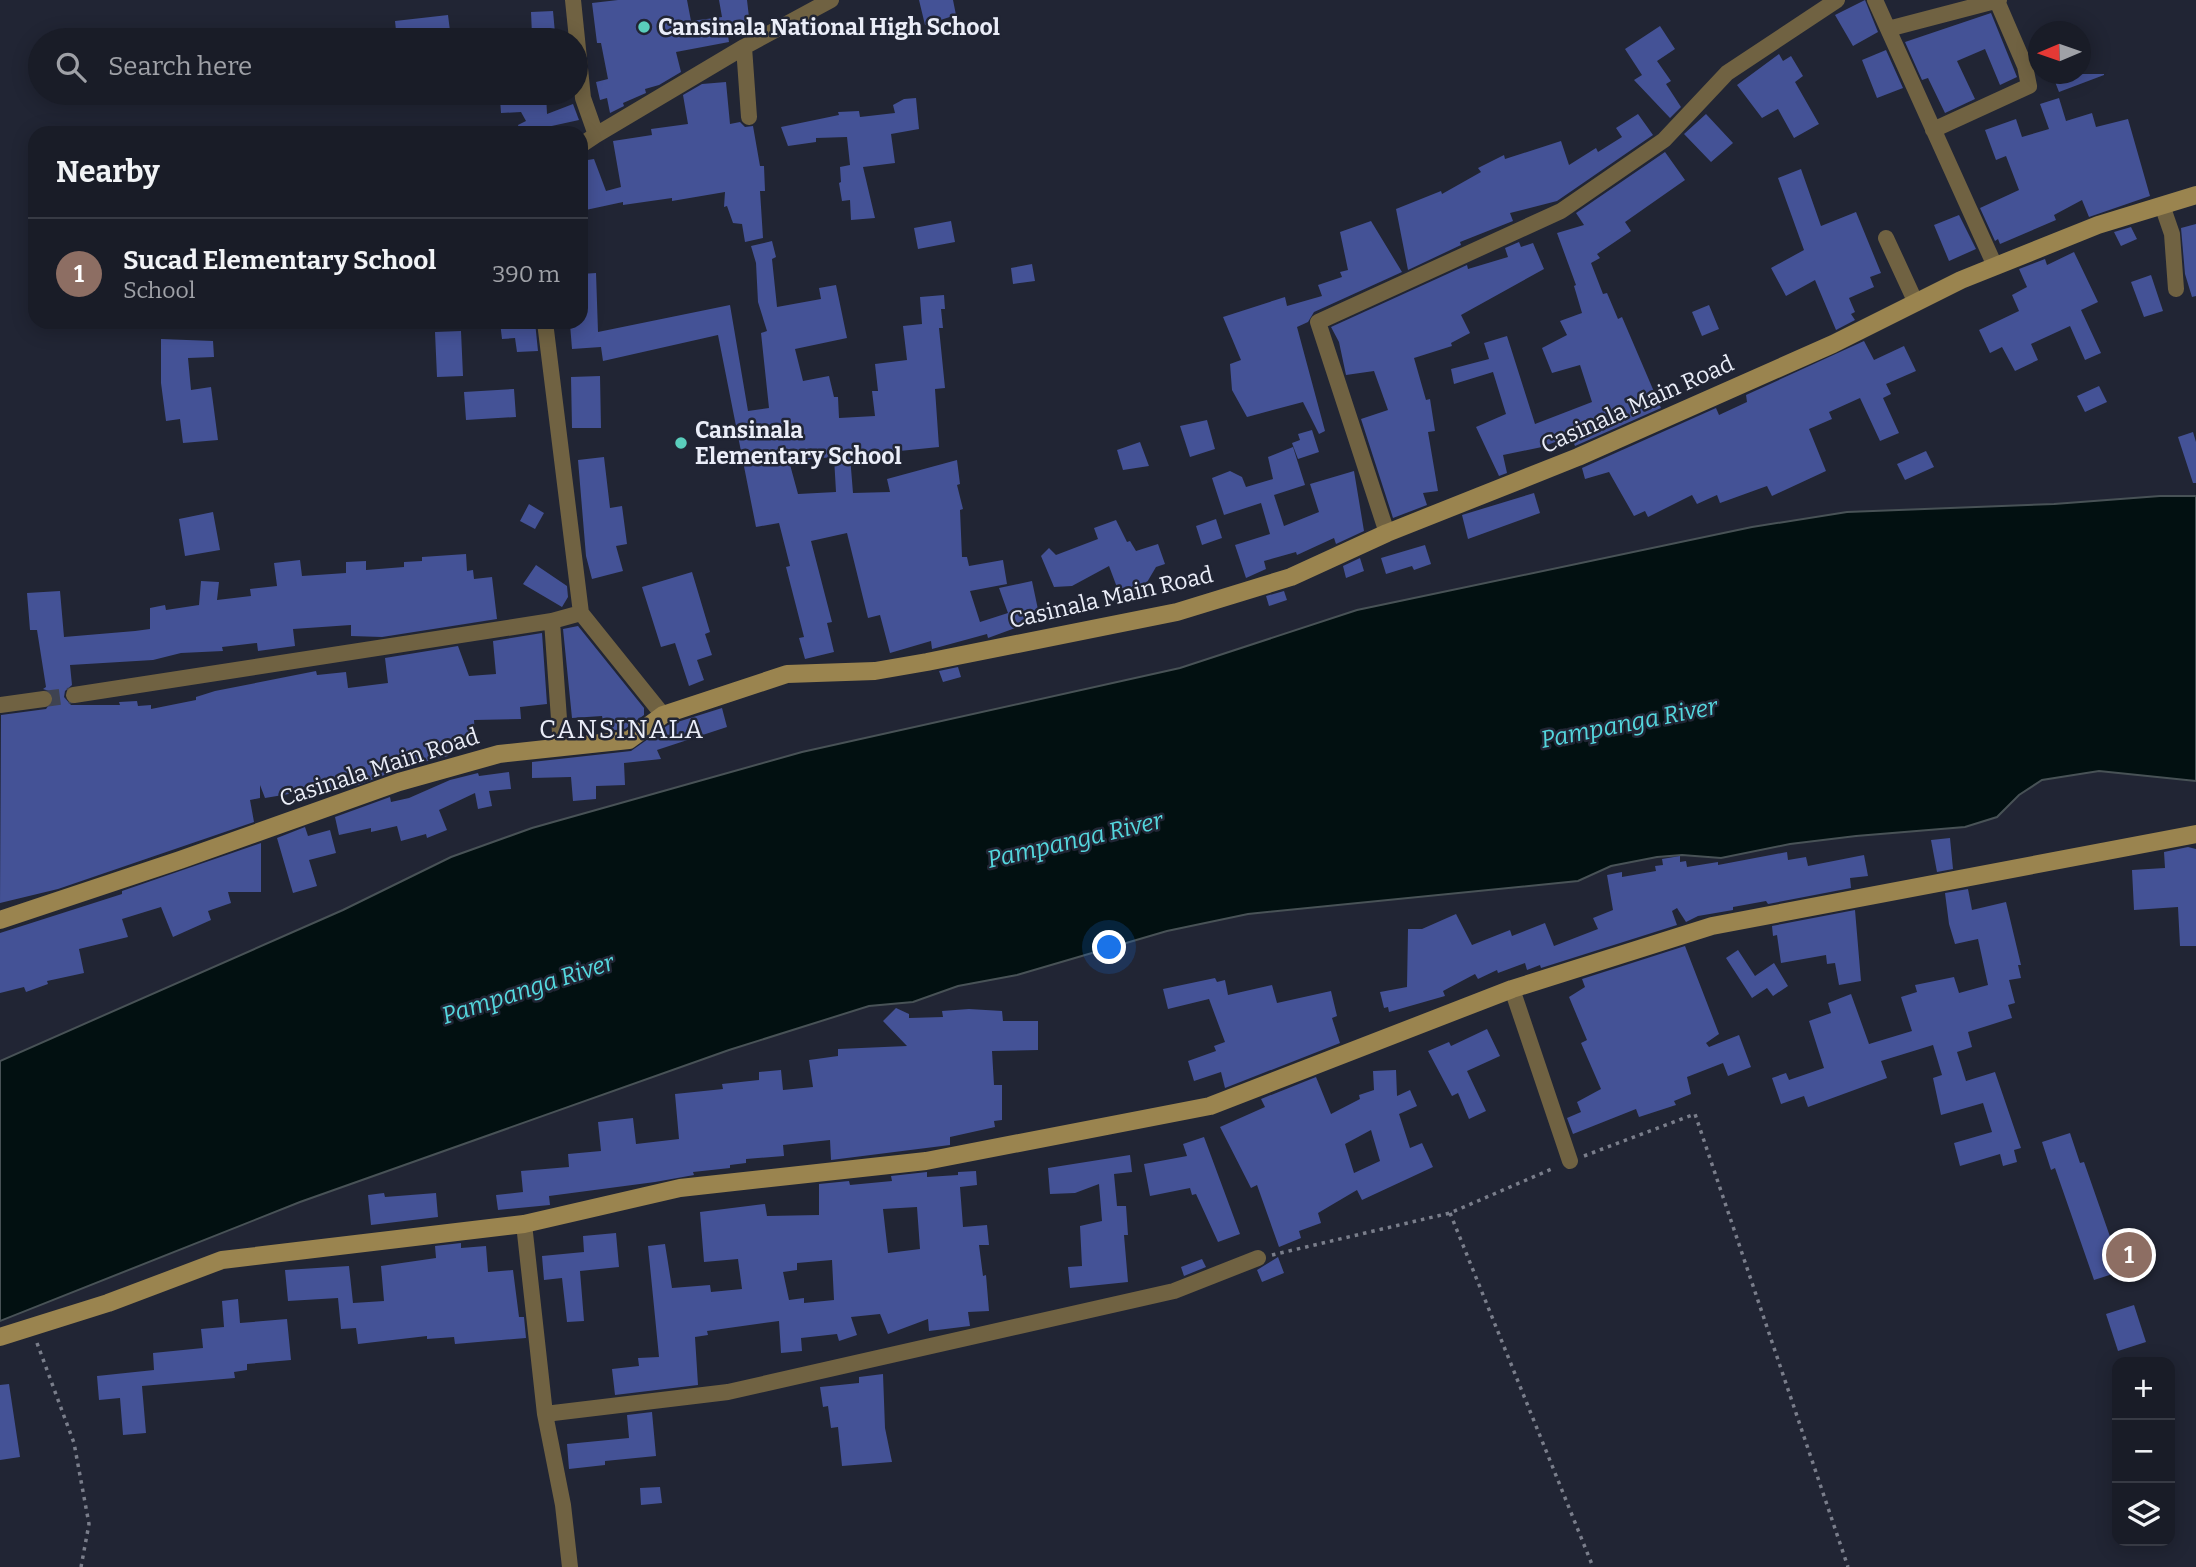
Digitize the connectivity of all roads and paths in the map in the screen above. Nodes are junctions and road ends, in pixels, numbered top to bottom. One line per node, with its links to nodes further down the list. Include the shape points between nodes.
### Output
1 (573, 0): 6 (street)
2 (831, 0): 8 (street)
3 (1837, 0): 21 (street, via 1727,73 1664,140 1561,211 1318,322)
4 (1875, 0): 7 (street)
5 (1998, 0): 7 (street); 11 (street, via 2029,86)
6 (576, 28)
7 (1888, 29): 11 (street)
8 (744, 47): 10 (street); 12 (street)
9 (585, 105): 12 (street)
10 (749, 117)
11 (1933, 130): 17 (street)
12 (596, 135): 13 (street)
13 (588, 140)
14 (2196, 195): 15 (street, Casinala Main Road)
15 (2162, 205): 17 (street, Casinala Main Road); 18 (street, via 2172,233)
16 (1886, 238): 19 (street)
17 (1995, 266): 19 (street, Casinala Main Road)
18 (2176, 289)
19 (1916, 303): 21 (street, Casinala Main Road, via 1578,457)
20 (546, 329): 22 (street)
21 (1387, 533): 27 (street, Casinala Main Road, via 1291,578 1177,612 927,663 874,671 787,674)
22 (581, 613): 23 (street); 27 (street)
23 (552, 621): 24 (street); 28 (street)
24 (74, 695)
25 (44, 699): 26 (street)
26 (0, 705)
27 (663, 715): 28 (street, Casinala Main Road, via 629,740)
28 (561, 747): 30 (street, Casinala Main Road, via 499,754 399,782)
29 (2196, 834): 31 (street, via 1712,926)
30 (0, 920)
31 (1512, 989): 32 (street); 34 (street, via 1210,1106 926,1161 680,1188)
32 (1570, 1161): 33 (path); 42 (path, via 1695,1114)
33 (1450, 1213): 35 (path); 41 (path)
34 (524, 1224): 36 (street, via 222,1260); 38 (street)
35 (1258, 1258): 38 (street, via 1174,1291 728,1392)
36 (31, 1327): 37 (street); 39 (path, via 74,1443 89,1524)
37 (0, 1337)
38 (545, 1414): 40 (street)
39 (81, 1567)
40 (570, 1567)
41 (1593, 1567)
42 (1848, 1567)

